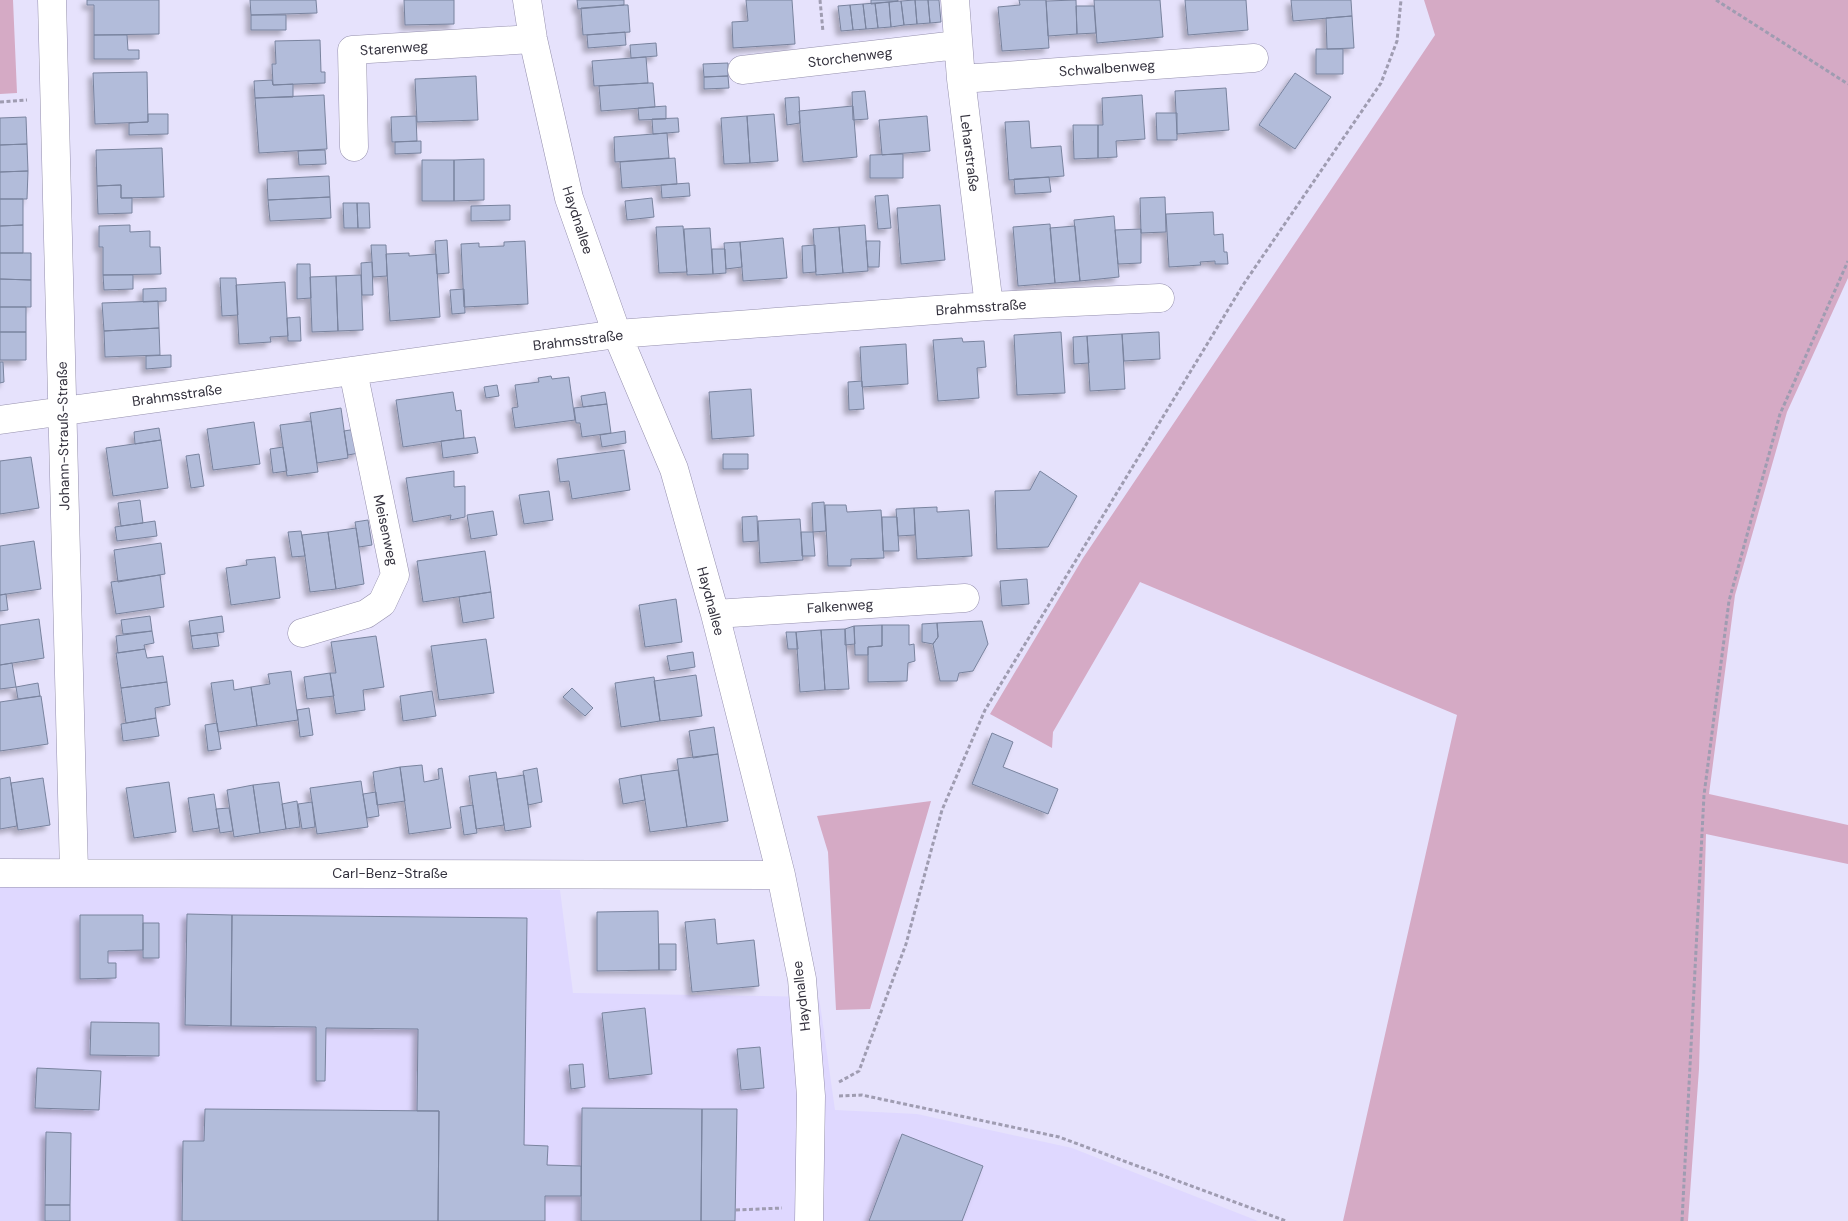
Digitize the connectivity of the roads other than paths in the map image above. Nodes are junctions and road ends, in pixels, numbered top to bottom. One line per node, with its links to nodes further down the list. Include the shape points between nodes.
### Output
1 (52, 0): 14 (street, Johann-Strauß-Straße)
2 (527, 0): 4 (street, Haydnallee)
3 (955, 0): 5 (street, Leharstraße)
4 (533, 39): 9 (street, Starenweg, via 352,50); 12 (street, Haydnallee, via 569,198)
5 (958, 45): 7 (street, Storchenweg); 8 (street, Leharstraße)
6 (1254, 58): 8 (street, Schwalbenweg)
7 (742, 70)
8 (961, 79): 11 (street, Leharstraße)
9 (354, 148)
10 (1160, 298): 11 (street, Brahmsstraße)
11 (989, 306): 12 (street, Brahmsstraße)
12 (617, 334): 13 (street, Brahmsstraße); 17 (street, Haydnallee, via 674,469)
13 (353, 371): 14 (street, Brahmsstraße); 18 (street, Meisenweg, via 395,575 382,603 366,614)
14 (62, 411): 15 (street, Brahmsstraße); 19 (street, Johann-Strauß-Straße)
15 (0, 420)
16 (966, 598): 17 (street, Falkenweg)
17 (715, 614): 21 (street, Haydnallee)
18 (302, 633)
19 (74, 872): 20 (street, Carl-Benz-Straße); 21 (street, Carl-Benz-Straße)
20 (0, 873)
21 (781, 874): 22 (street, Haydnallee, via 802,979 811,1096)
22 (809, 1215)

